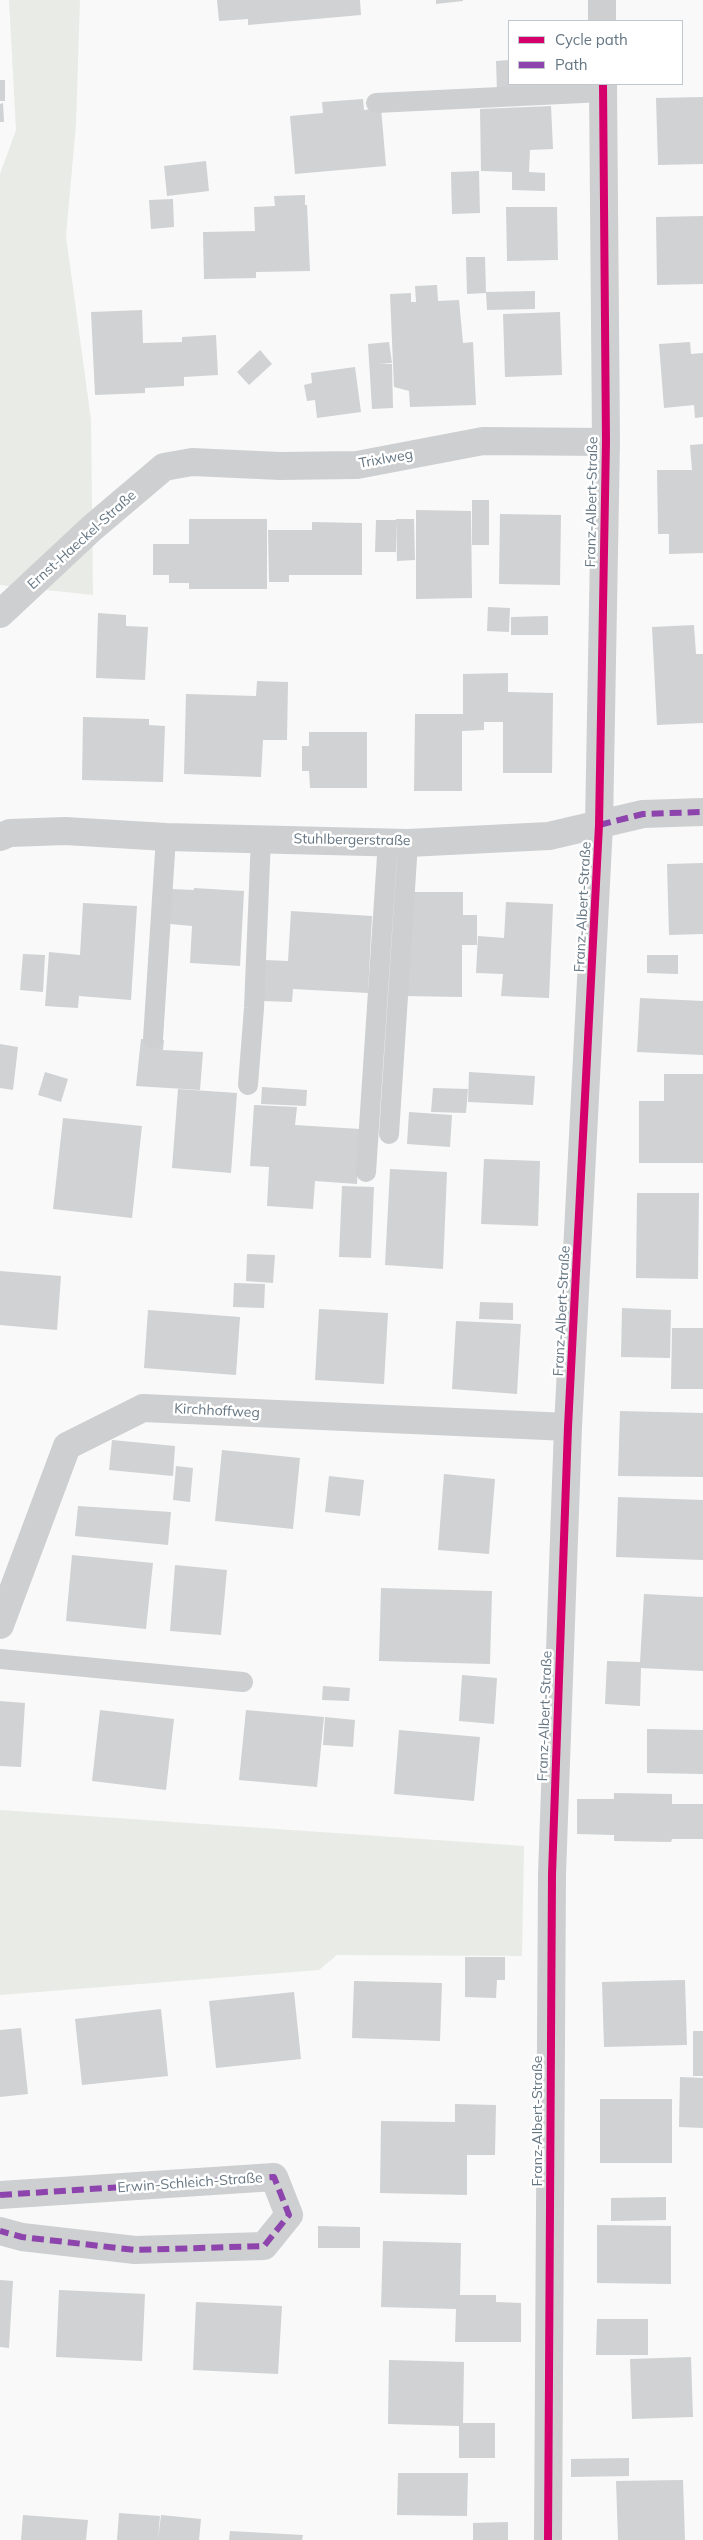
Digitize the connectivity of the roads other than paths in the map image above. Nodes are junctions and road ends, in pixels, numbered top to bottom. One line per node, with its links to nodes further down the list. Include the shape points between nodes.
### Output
1 (602, 0): 2 (street)
2 (602, 20)
3 (603, 88): 4 (lane); 5 (street, Franz-Albert-Straße)
4 (376, 103)
5 (606, 442): 6 (street, Trixlweg, via 483,442 357,465 192,462); 9 (street, Franz-Albert-Straße)
6 (164, 467): 7 (street, Ernst-Haeckel-Straße, via 92,528)
7 (0, 614)
8 (703, 812): 9 (street, Stuhlbergerstraße, via 643,814)
9 (599, 824): 13 (street, Stuhlbergerstraße, via 549,836); 18 (street, Franz-Albert-Straße)
10 (0, 837): 11 (street, Stuhlbergerstraße, via 10,833 65,831)
11 (166, 837): 12 (street, Stuhlbergerstraße); 14 (lane)
12 (261, 838): 13 (street, Stuhlbergerstraße); 15 (lane)
13 (398, 842): 16 (lane); 17 (lane)
14 (153, 1040)
15 (248, 1085)
16 (389, 1134)
17 (366, 1172)
18 (568, 1426): 19 (street, Kirchhoffweg, via 143,1408 67,1446); 24 (street, Franz-Albert-Straße, via 552,1874)
19 (0, 1625)
20 (0, 1659): 21 (lane)
21 (243, 1682)
22 (0, 2195): 23 (street, Erwin-Schleich-Straße, via 274,2177 289,2215 264,2246 135,2250 22,2237)
23 (0, 2231)
24 (548, 2540)

